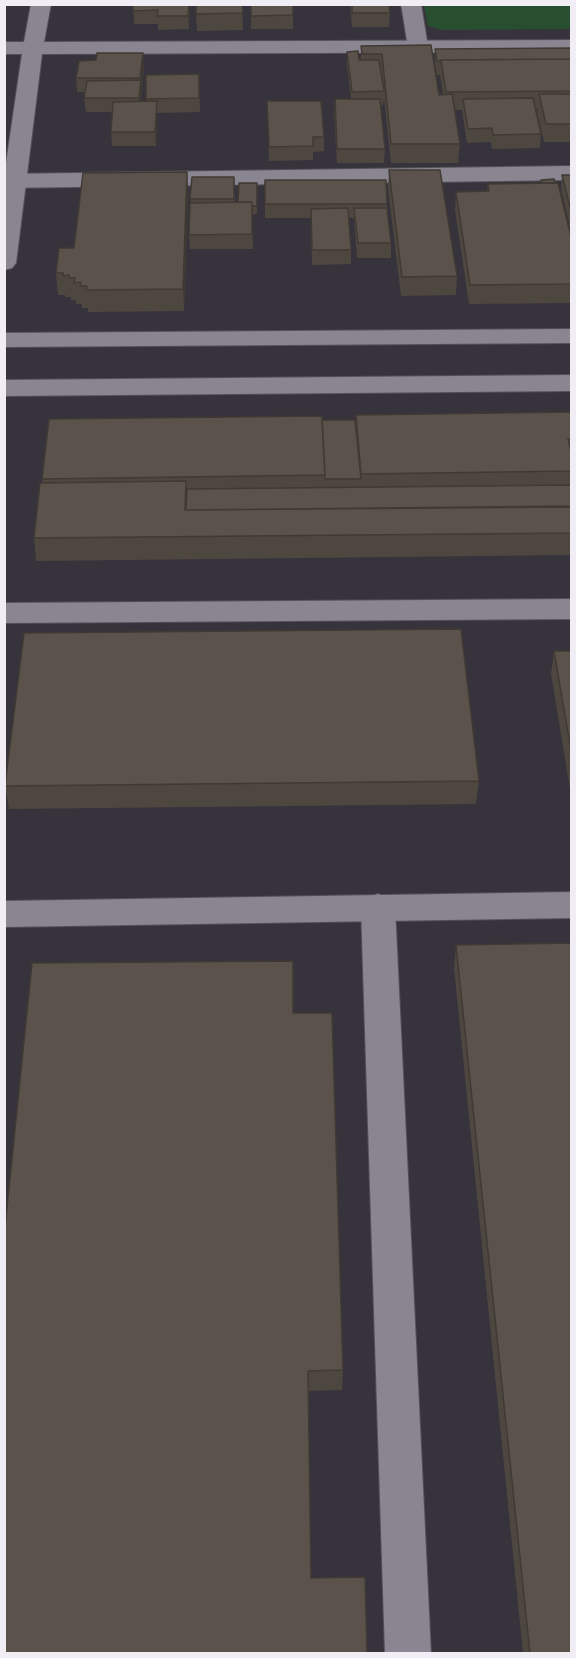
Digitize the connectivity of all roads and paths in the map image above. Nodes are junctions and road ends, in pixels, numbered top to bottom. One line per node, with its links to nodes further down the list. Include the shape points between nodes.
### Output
1 (41, 4): 6 (street)
2 (411, 4): 4 (street)
3 (572, 46): 4 (street)
4 (418, 47): 6 (street)
5 (4, 48): 6 (street)
6 (33, 48): 8 (street)
7 (572, 173): 8 (street)
8 (10, 181): 9 (street)
9 (4, 263)
10 (572, 336): 11 (street)
11 (4, 340)
12 (572, 383): 13 (street)
13 (4, 388)
14 (572, 609): 15 (street)
15 (4, 613)
16 (572, 905): 17 (street)
17 (378, 907): 18 (street); 19 (street)
18 (4, 914)
19 (408, 1653)

